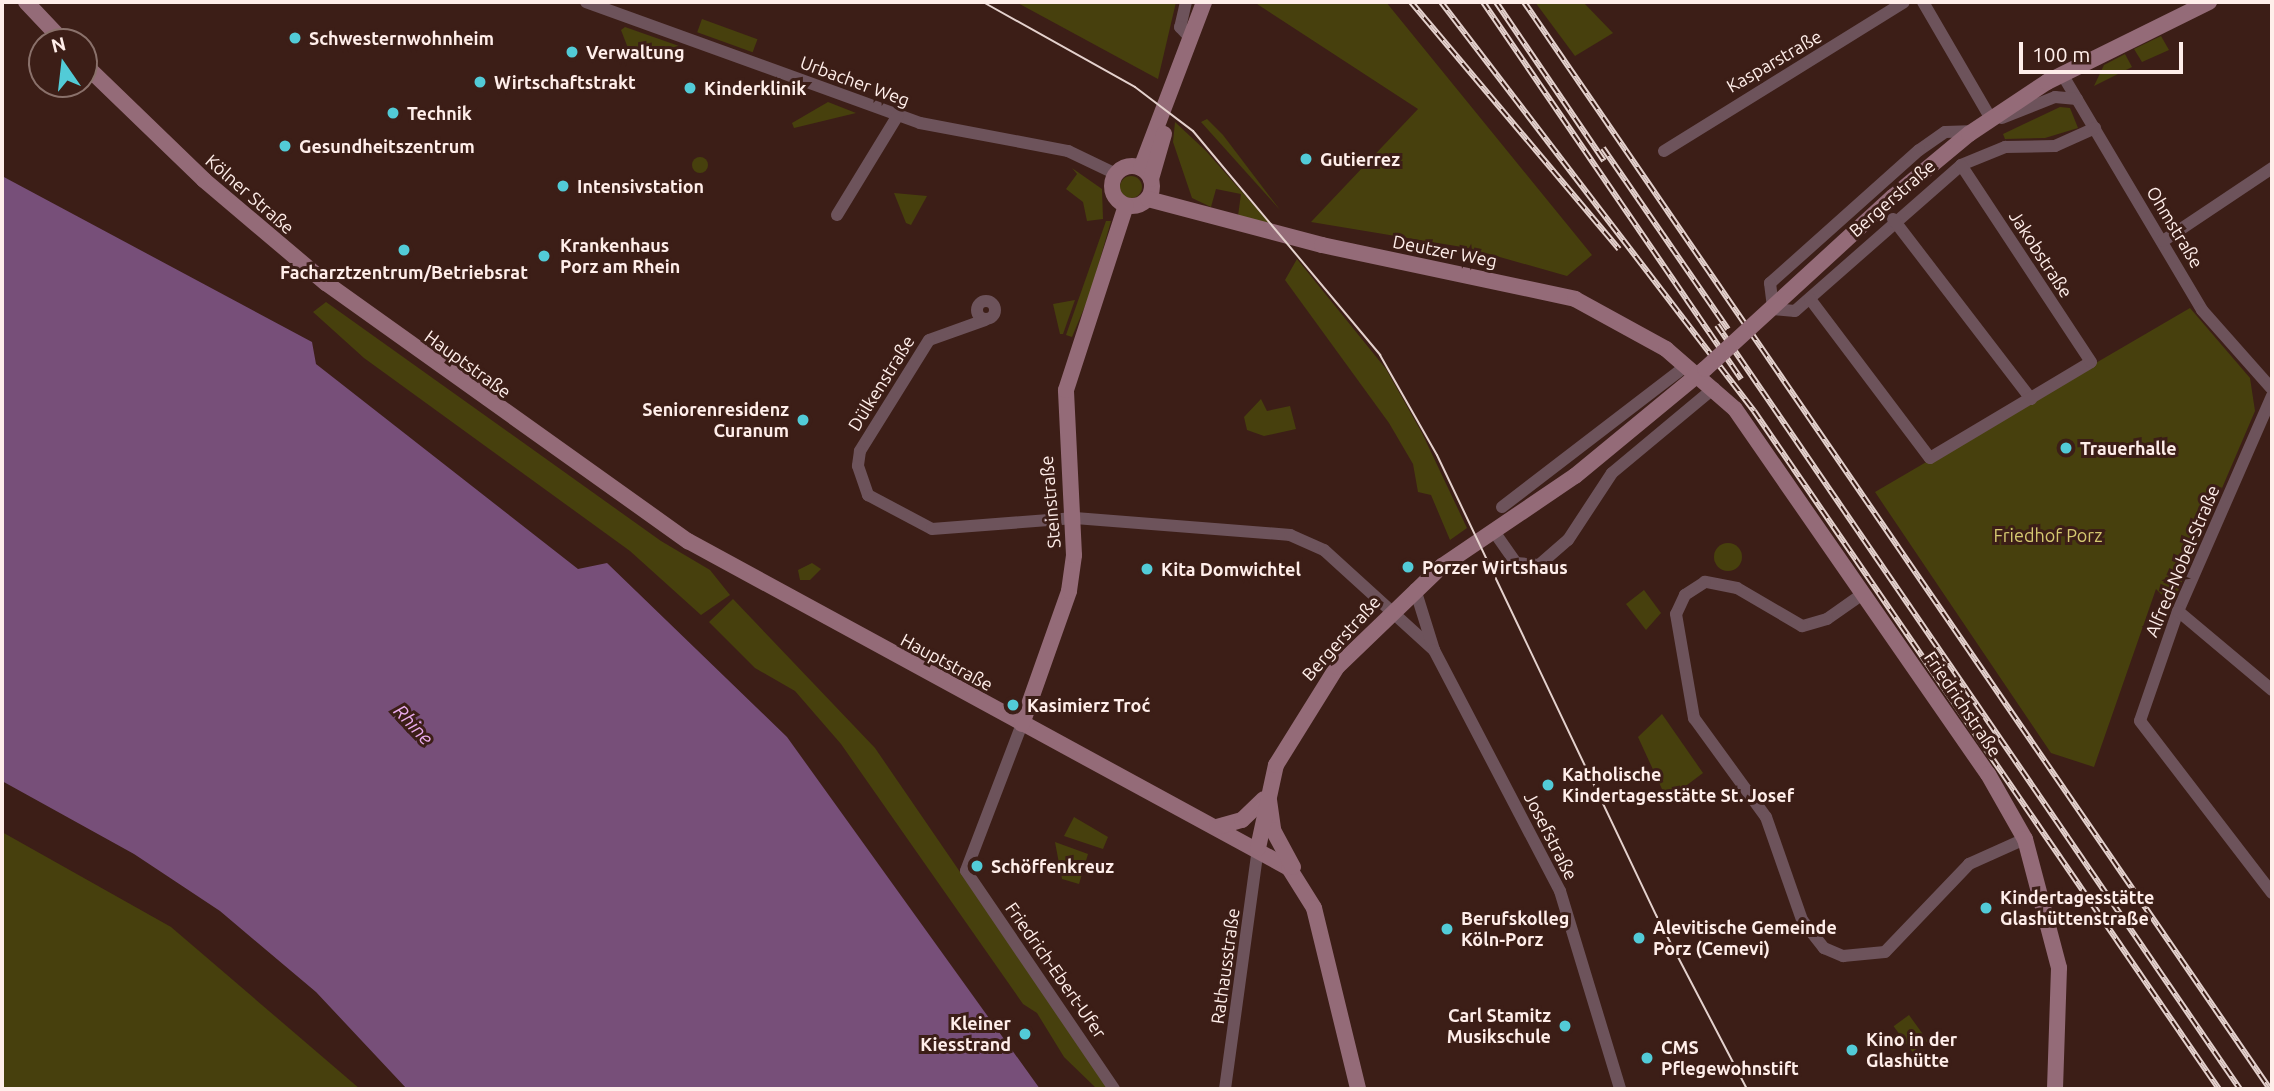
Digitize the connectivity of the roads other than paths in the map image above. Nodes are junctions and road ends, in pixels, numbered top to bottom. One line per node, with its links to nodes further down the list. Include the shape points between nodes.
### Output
1 (26, 2): 8 (street)
2 (586, 2): 13 (street, Urbacher Weg)
3 (1186, 2): 9 (street, via 1180,27)
4 (1204, 2): 9 (street)
5 (1904, 2): 17 (street, Kasparstraße)
6 (1923, 2): 14 (street)
7 (2208, 2): 10 (street, Bergerstraße)
8 (51, 28)
9 (1191, 39): 20 (street)
10 (2062, 74): 12 (street, Ohmstraße); 14 (street, Bergerstraße)
11 (98, 77): 29 (street, Kölner Straße, via 256,226)
12 (2077, 99): 15 (street, Ohmstraße); 16 (street, Bergerstraße, via 2055,97)
13 (898, 115): 21 (street, Urbacher Weg, via 1068,151); 24 (street)
14 (1992, 118): 16 (street, Bergerstraße)
15 (2095, 128): 18 (street, Bergerstraße, via 2055,146 2005,148); 26 (street, Ohmstraße)
16 (1969, 134): 27 (street, Bergerstraße, via 1964,128 1945,132 1919,149 1767,292 1781,314); 37 (street, Bergerstraße, bridge, via 1705,369 1575,476)
17 (1664, 151)
18 (1961, 165): 25 (street, Bergerstraße); 34 (street, Jakobstraße, via 2091,362)
19 (2272, 168): 26 (street, via 2249,190)
20 (1146, 173): 21 (street); 22 (street)
21 (1116, 174): 23 (street, via 1113,192)
22 (1147, 199): 23 (street); 30 (street, Deutzer Weg, via 1322,246 1575,299)
23 (1126, 205): 36 (street, Steinstraße, via 1063,407)
24 (837, 215)
25 (1893, 219): 27 (street, Bergerstraße); 34 (street)
26 (2163, 241): 32 (street, Ohmstraße, via 2202,310)
27 (1810, 299): 34 (street, via 1930,458)
28 (985, 320): 36 (street, Dülkenstraße, via 929,340 860,451 864,489 932,529)
29 (403, 340): 44 (street, Hauptstraße, via 699,547)
30 (1686, 365): 31 (street, Deutzer Weg); 35 (street)
31 (1714, 388): 37 (street, via 1612,473 1568,540 1539,565 1516,563); 39 (street, Friedrichstraße, via 1749,427)
32 (2272, 388)
33 (2272, 396): 40 (street, Alfred-Nobel-Straße)
34 (2031, 399)
35 (1502, 507)
36 (1075, 518): 41 (street, Josefstraße, via 1290,536 1324,550); 44 (street, Steinstraße, via 1069,591)
37 (1495, 533): 38 (street, Bergerstraße)
38 (1415, 589): 41 (street, Bergerstraße); 42 (street, Josefstraße)
39 (1864, 593): 47 (street, Friedrichstraße, via 1989,774); 47 (street, via 1827,619 1802,626 1737,588 1705,582 1685,595 1676,614 1694,718 1766,817 1802,920 1824,948 1843,956 1885,952 1969,864)
40 (2178, 611): 43 (street); 51 (street, Alfred-Nobel-Straße, via 2140,721 2201,793)
41 (1391, 612): 42 (street, Josefstraße); 45 (street, Bergerstraße, via 1312,700 1281,754)
42 (1434, 650): 55 (street, Josefstraße, via 1560,891)
43 (2272, 690)
44 (1022, 724): 46 (street, Hauptstraße); 49 (street, Steinstraße)
45 (1268, 795): 46 (street, via 1242,820); 48 (street, Bergerstraße); 50 (street, via 1273,830)
46 (1217, 827): 48 (street, Hauptstraße)
47 (2025, 839): 56 (street, Friedrichstraße, via 2059,968)
48 (1258, 848): 50 (street, Hauptstraße); 53 (street, Rathausstraße)
49 (966, 871): 52 (street, Friedrich-Ebert-Ufer)
50 (1298, 876): 54 (street, Hauptstraße, via 1314,908)
51 (2272, 893)
52 (1114, 1089)
53 (1225, 1089)
54 (1358, 1089)
55 (1620, 1089)
56 (2055, 1089)

